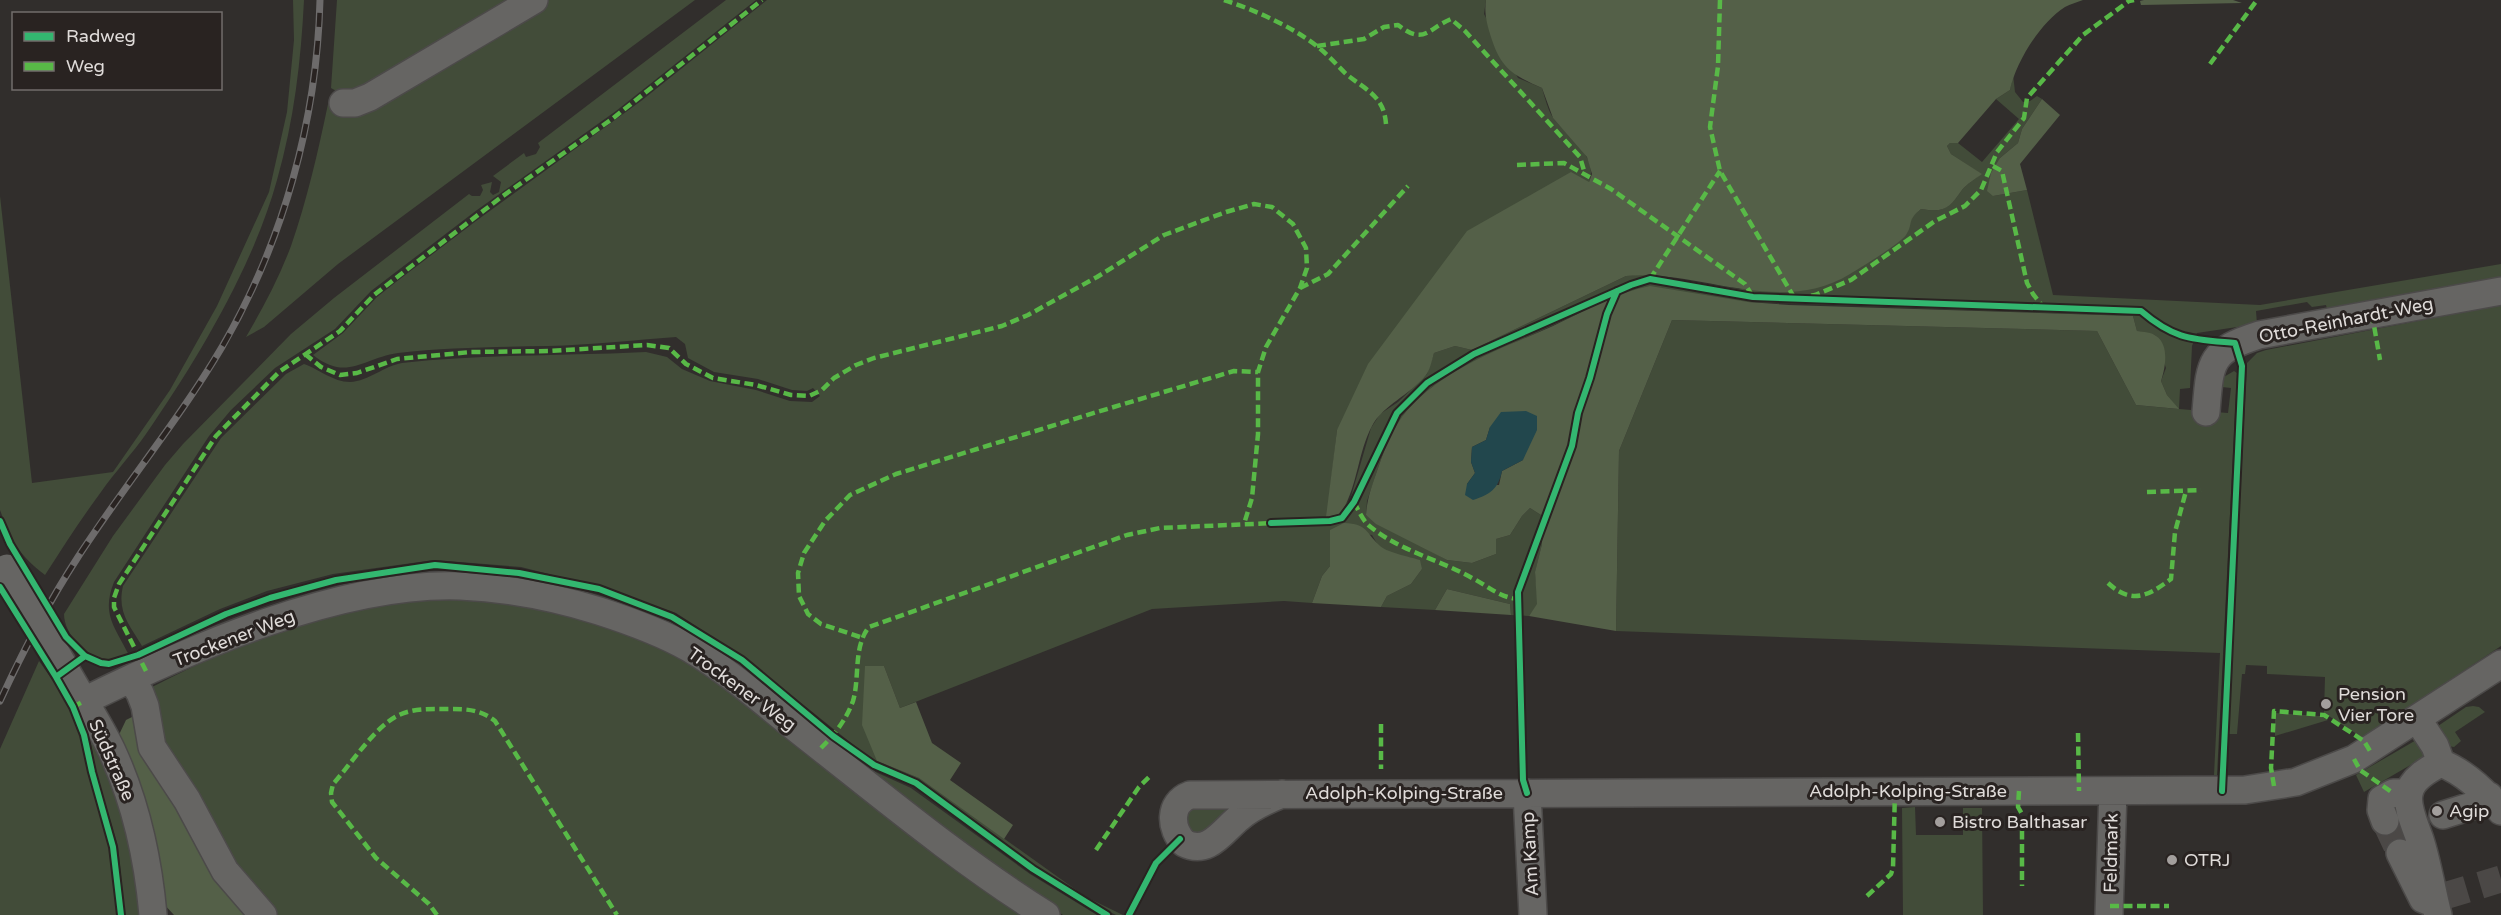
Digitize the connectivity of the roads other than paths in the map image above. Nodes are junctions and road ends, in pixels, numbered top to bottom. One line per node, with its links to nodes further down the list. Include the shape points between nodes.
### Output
1 (534, 0): 2 (street, via 370,97)
2 (344, 103)
3 (2501, 291): 4 (street, Otto-Reinhardt-Weg, via 2259,335 2235,343 2219,353 2209,378)
4 (2206, 411)
5 (3, 562): 8 (street, Südstraße, bridge)
6 (2501, 664): 9 (street, Adolph-Kolping-Straße)
7 (130, 679): 8 (street, Trockener Weg); 21 (street, via 145,706 152,747 188,800 225,871); 22 (street, Trockener Weg, via 263,623 370,595 458,586 509,590 570,602 639,624 698,654 931,834)
8 (84, 701): 20 (street, Südstraße, via 126,783 140,830)
9 (2418, 720): 10 (street); 11 (street, Adolph-Kolping-Straße, via 2354,759 2295,782 2245,790)
10 (2441, 763): 13 (street, via 2412,784); 15 (street)
11 (2113, 791): 12 (street, Adolph-Kolping-Straße); 24 (street, Feldmark)
12 (1527, 793): 14 (street, Adolph-Kolping-Straße); 23 (street, Am Kamp)
13 (2409, 793): 16 (street, via 2408,801); 17 (street, via 2392,793 2382,800)
14 (1282, 794)
15 (2495, 804): 16 (street, via 2481,803)
16 (2428, 819): 19 (street)
17 (2385, 821)
18 (2400, 853): 19 (street, via 2423,899)
19 (2438, 904)
20 (153, 915)
21 (263, 915)
22 (1046, 915)
23 (1533, 915)
24 (2109, 915)

